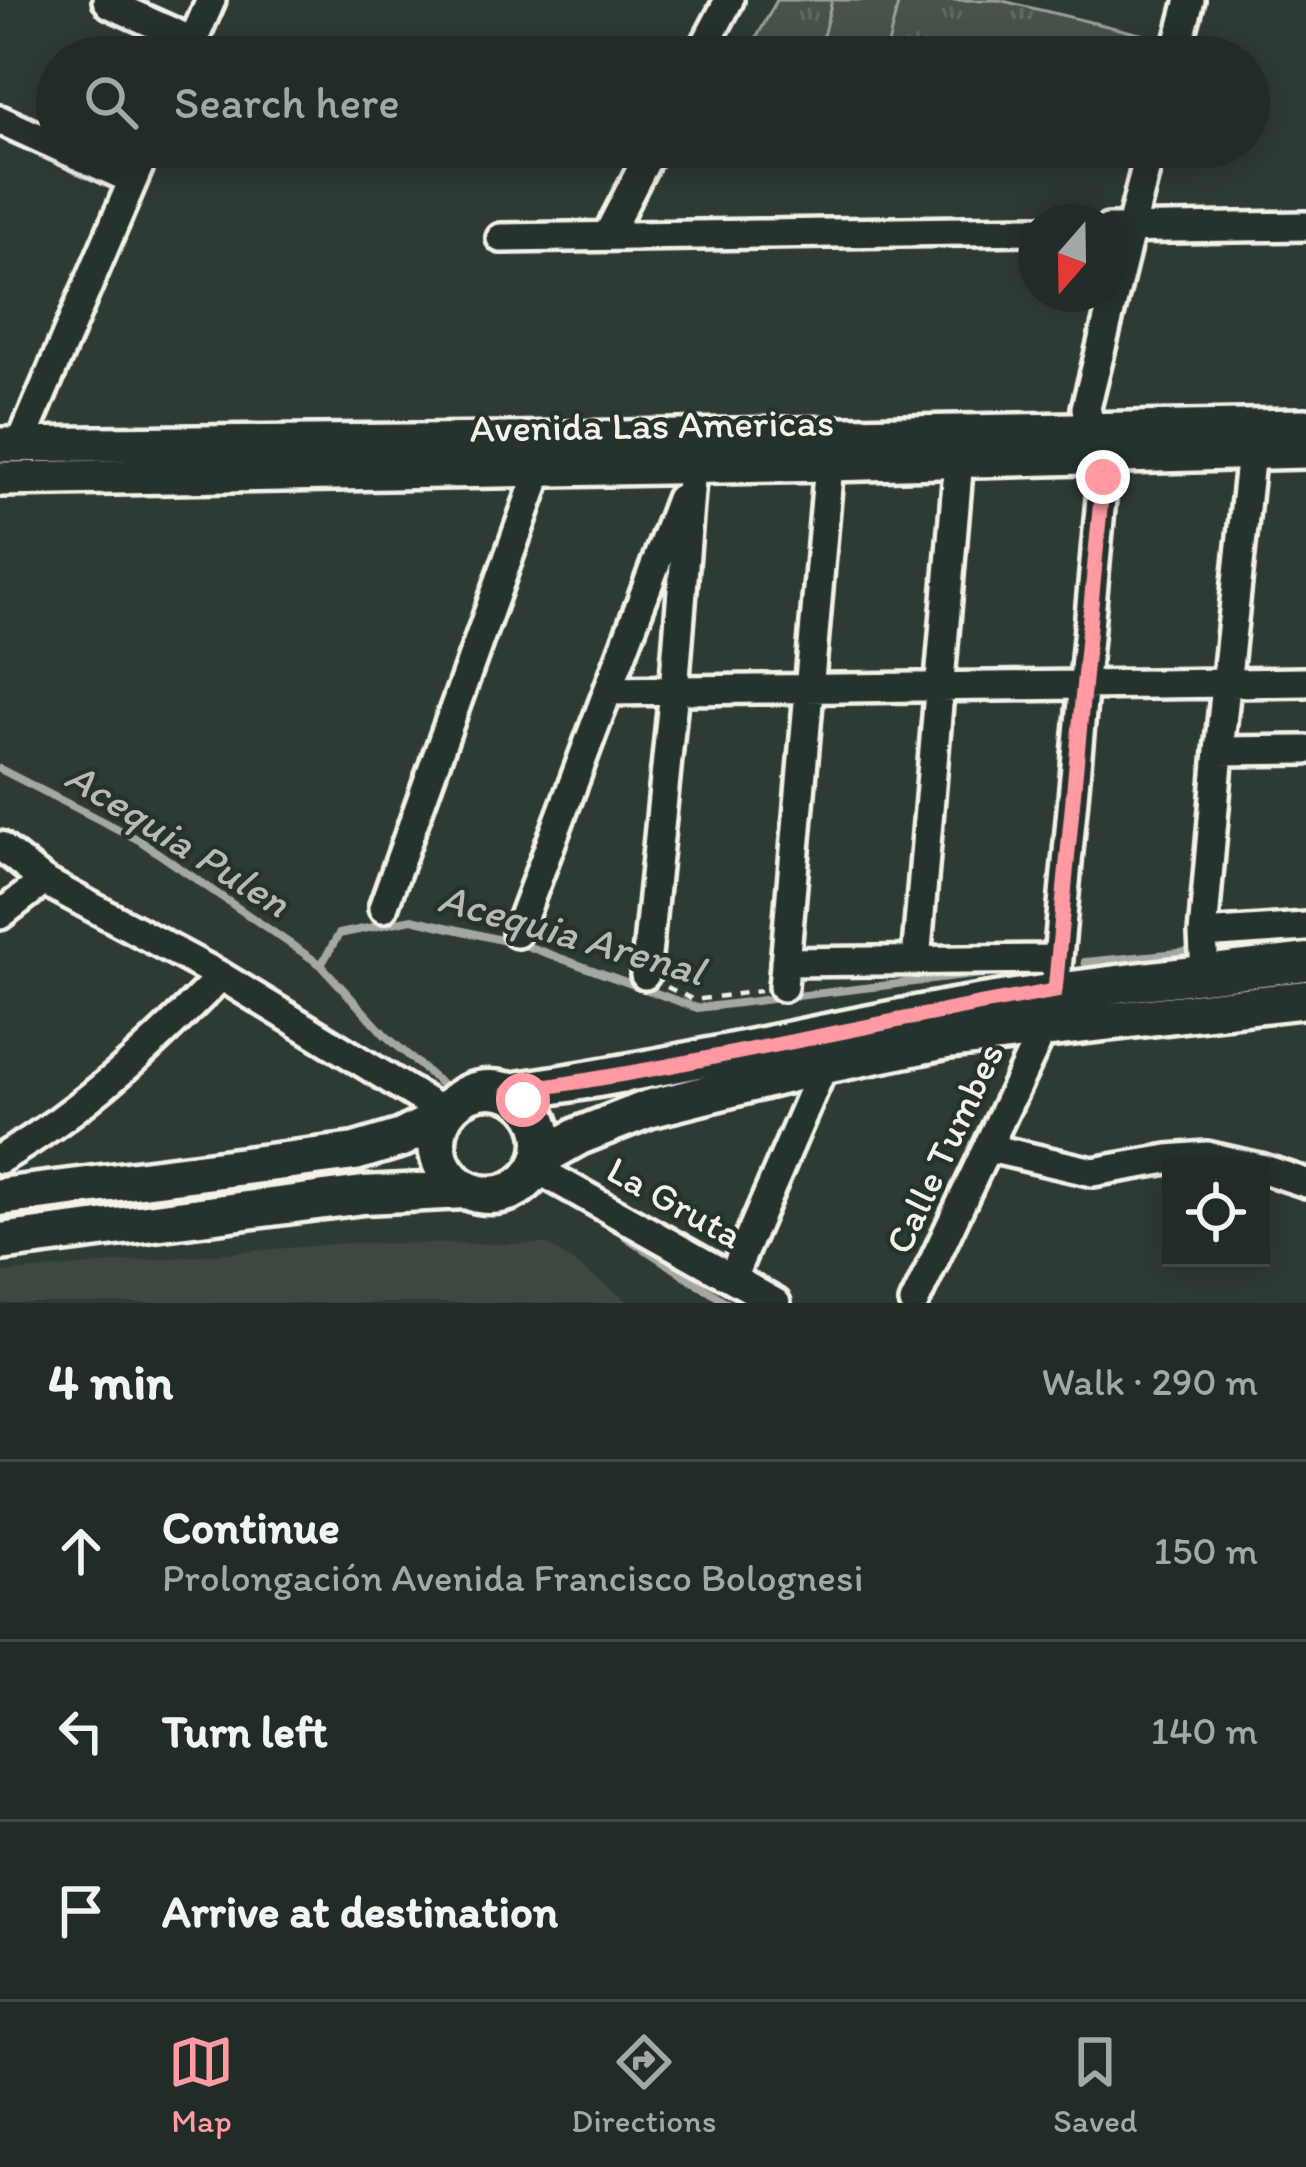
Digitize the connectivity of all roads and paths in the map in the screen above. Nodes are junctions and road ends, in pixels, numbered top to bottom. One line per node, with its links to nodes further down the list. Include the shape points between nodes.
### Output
1 (107, 0): 5 (street)
2 (211, 0): 6 (street)
3 (729, 0): 7 (street)
4 (1190, 0): 8 (street)
5 (166, 36)
6 (189, 36)
7 (711, 36)
8 (1181, 36)
9 (3, 131): 10 (street)
10 (36, 141)
11 (106, 168): 15 (street)
12 (138, 168): 15 (street)
13 (642, 168): 20 (street)
14 (1143, 168): 16 (street)
15 (133, 180): 25 (street)
16 (1126, 210)
17 (1306, 226): 18 (street)
18 (1126, 228)
19 (1018, 230): 20 (street)
20 (607, 236): 21 (street)
21 (501, 238)
22 (1104, 312): 24 (street, via 1087,408)
23 (1306, 425): 24 (street, Avenida Las Americas)
24 (1093, 443): 27 (street, Avenida Las Americas); 28 (street, Avenida Las Americas); 29 (street, Avenida Las Americas); 35 (street, via 1103,477)
25 (10, 445): 28 (street, Avenida Las Americas)
26 (1306, 451): 27 (street, Avenida Las Americas)
27 (1251, 452): 34 (street)
28 (543, 454): 31 (street, Avenida Las Americas); 32 (street, Avenida Las Americas); 44 (street)
29 (959, 460): 30 (street, Avenida Las Americas); 36 (street)
30 (829, 464): 31 (street, Avenida Las Americas); 37 (street)
31 (692, 466): 38 (street); 39 (street)
32 (0, 479)
33 (1306, 682): 34 (street)
34 (1225, 683): 35 (street); 41 (street)
35 (1083, 685): 36 (street); 54 (street)
36 (941, 686): 37 (street); 49 (street)
37 (809, 688): 38 (street); 53 (street)
38 (674, 690): 39 (street); 52 (street)
39 (608, 691): 47 (street)
40 (1305, 744): 41 (street)
41 (1219, 751): 48 (street)
42 (0, 846): 43 (street)
43 (44, 881): 45 (street); 55 (street)
44 (382, 908)
45 (0, 915)
46 (1306, 927): 48 (street)
47 (517, 933)
48 (1203, 934): 51 (street)
49 (916, 961): 53 (street); 54 (street)
50 (1306, 962): 51 (main road)
51 (1204, 974): 54 (main road)
52 (645, 975): 53 (path, via 694,1000)
53 (784, 975)
54 (1056, 975): 59 (main road, via 903,1018)
55 (221, 976): 60 (street); 62 (street, via 96,1095)
56 (1306, 999): 57 (main road)
57 (1044, 1027): 58 (main road); 61 (street, Calle Tumbes)
58 (824, 1065): 66 (main road, via 616,1120); 72 (street)
59 (509, 1092): 60 (main road, via 473,1091); 66 (main road, via 541,1125)
60 (444, 1115): 69 (main road, via 437,1150); 70 (main road, via 356,1152)
61 (989, 1148): 65 (street, via 1093,1172); 74 (street, Calle Tumbes)
62 (0, 1159)
63 (1168, 1159): 64 (street)
64 (1220, 1159)
65 (1162, 1160)
66 (539, 1163): 69 (main road, via 514,1190); 72 (street, La Gruta)
67 (1270, 1169): 68 (street)
68 (1302, 1172)
69 (465, 1190): 71 (main road, via 363,1195)
70 (0, 1197)
71 (0, 1242)
72 (732, 1278): 73 (street, La Gruta)
73 (776, 1303)
74 (914, 1303)

